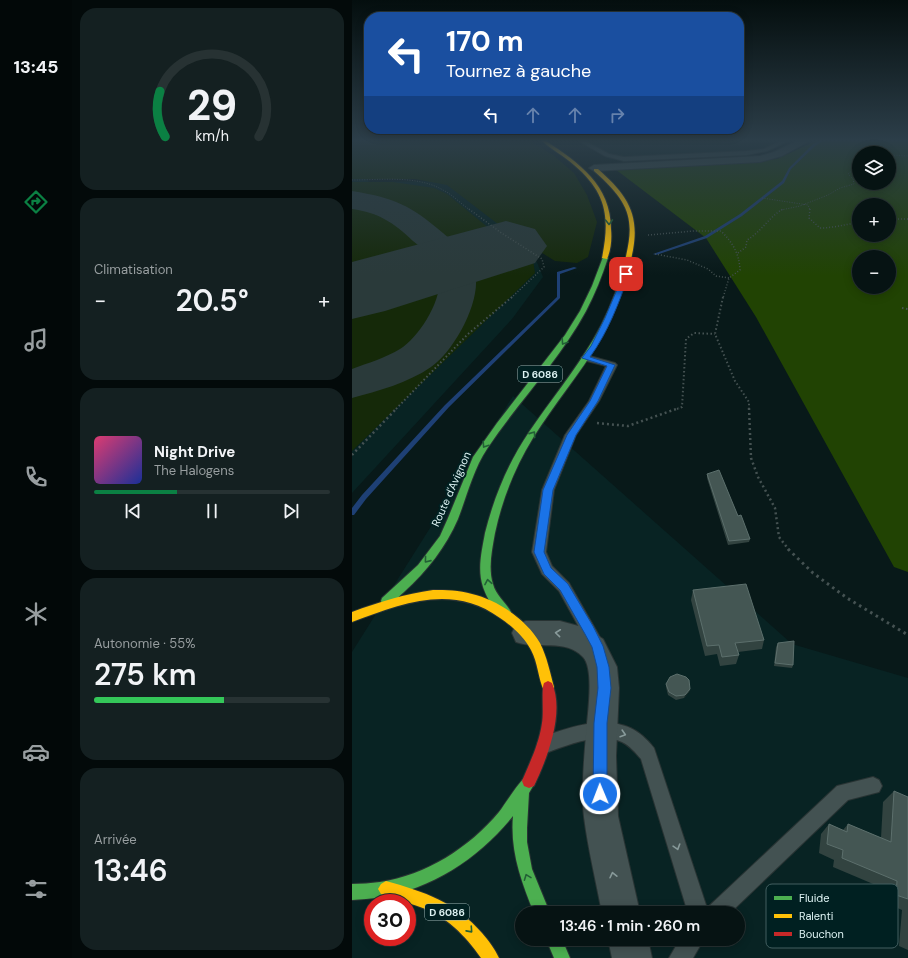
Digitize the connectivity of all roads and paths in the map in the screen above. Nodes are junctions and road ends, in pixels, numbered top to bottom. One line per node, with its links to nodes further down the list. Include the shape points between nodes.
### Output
1 (433, 186): 19 (path, via 443,190 542,259 544,267 528,284 468,334)
2 (597, 186): 20 (main road, Route d'Avignon / D 6086, one-way to 20, via 605,199 608,213 608,242 598,276 581,313 565,341 507,414 482,451 443,538 422,567)
3 (613, 186): 10 (main road, D 6086, via 626,202)
4 (851, 186): 6 (path, via 840,188)
5 (762, 198): 6 (path)
6 (804, 205): 9 (path, via 810,209 809,218 820,228); 11 (path, via 778,212 756,235 747,240 746,247)
7 (896, 219): 8 (path)
8 (908, 219)
9 (852, 223)
10 (634, 235): 11 (path, via 721,231 734,244); 17 (main road, D 6086, via 618,297)
11 (738, 253): 13 (path, via 740,270)
12 (655, 254): 13 (path, via 687,260 708,269 716,276)
13 (729, 278): 16 (path)
14 (902, 308): 15 (path)
15 (908, 309)
16 (715, 334): 18 (path, via 694,333 686,339 682,407 628,426); 23 (path, via 735,381 749,402 751,458 775,508 779,537 784,545 812,573 847,598)
17 (586, 358): 18 (lane, via 612,365); 22 (main road, D 6086, one-way to 17, via 490,593 486,575 486,557 496,512 529,440)
18 (581, 421): 24 (lane, via 571,435 548,490 539,552 547,570 564,587 589,630)
19 (352, 455)
20 (385, 603): 21 (main road); 22 (main road, via 418,595 451,594 481,601)
21 (352, 617)
22 (516, 624): 24 (street, one-way to 22, via 592,648 576,637); 26 (main road, via 530,637 545,667 551,704)
23 (908, 635)
24 (603, 667): 25 (street)
25 (601, 730): 26 (lane, via 581,732); 32 (street, one-way to 25, via 601,816); 33 (lane, one-way to 33, via 630,736 642,744 648,754)
26 (545, 744): 28 (main road)
27 (873, 786): 34 (lane, via 844,792)
28 (524, 792): 29 (main road, via 498,825 466,854 428,876); 31 (main road, one-way to 28, via 520,859 518,817)
29 (386, 889): 30 (main road); 38 (main road, D 6086, one-way to 38, via 430,901 460,919)
30 (352, 892)
31 (539, 906)
32 (620, 906)
33 (696, 906)
34 (722, 906)
35 (557, 946): 39 (main road)
36 (629, 946): 40 (street)
37 (688, 946): 41 (lane)
38 (491, 958)
39 (562, 958)
40 (632, 958)
41 (680, 958)

